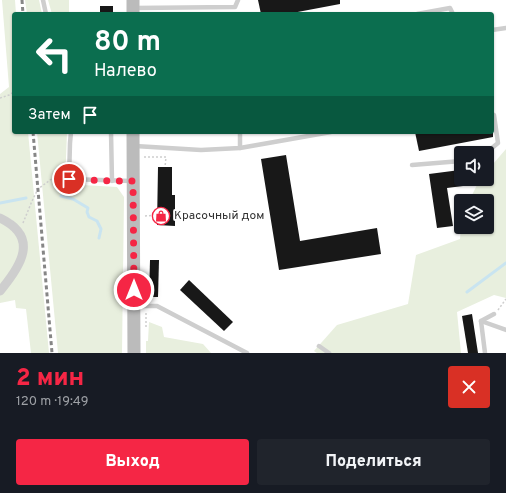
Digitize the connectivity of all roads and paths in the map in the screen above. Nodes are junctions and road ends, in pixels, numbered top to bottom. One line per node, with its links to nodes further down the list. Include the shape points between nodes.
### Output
1 (43, 0): 4 (lane)
2 (238, 0): 3 (lane, via 235,7)
3 (133, 7)
4 (46, 12)
5 (428, 12): 6 (lane, via 450,8)
6 (452, 12)
7 (506, 28): 8 (lane)
8 (494, 30)
9 (12, 93): 10 (path)
10 (0, 98)
11 (494, 115): 18 (lane, via 498,143)
12 (71, 134): 23 (lane)
13 (111, 134): 25 (lane)
14 (133, 134): 17 (main road)
15 (240, 134): 19 (lane)
16 (320, 134): 19 (lane)
17 (133, 146): 19 (lane, via 201,150); 26 (main road)
18 (494, 146)
19 (240, 148)
20 (144, 157): 24 (path, via 166,157)
21 (454, 161): 22 (lane)
22 (412, 165)
23 (70, 166): 25 (lane, via 69,179); 30 (path, via 38,189)
24 (165, 167)
25 (112, 181): 26 (lane)
26 (133, 181): 33 (main road)
27 (158, 215): 28 (path)
28 (145, 216)
29 (0, 218): 30 (street)
30 (20, 232): 31 (street, via 24,244 22,257 15,272)
31 (0, 291)
32 (506, 299): 34 (path)
33 (134, 306): 38 (main road); 39 (lane, via 157,306)
34 (494, 314): 35 (lane)
35 (481, 321): 36 (lane); 41 (lane)
36 (506, 330)
37 (319, 346): 40 (lane)
38 (134, 353)
39 (247, 353)
40 (329, 353)
41 (485, 353)

